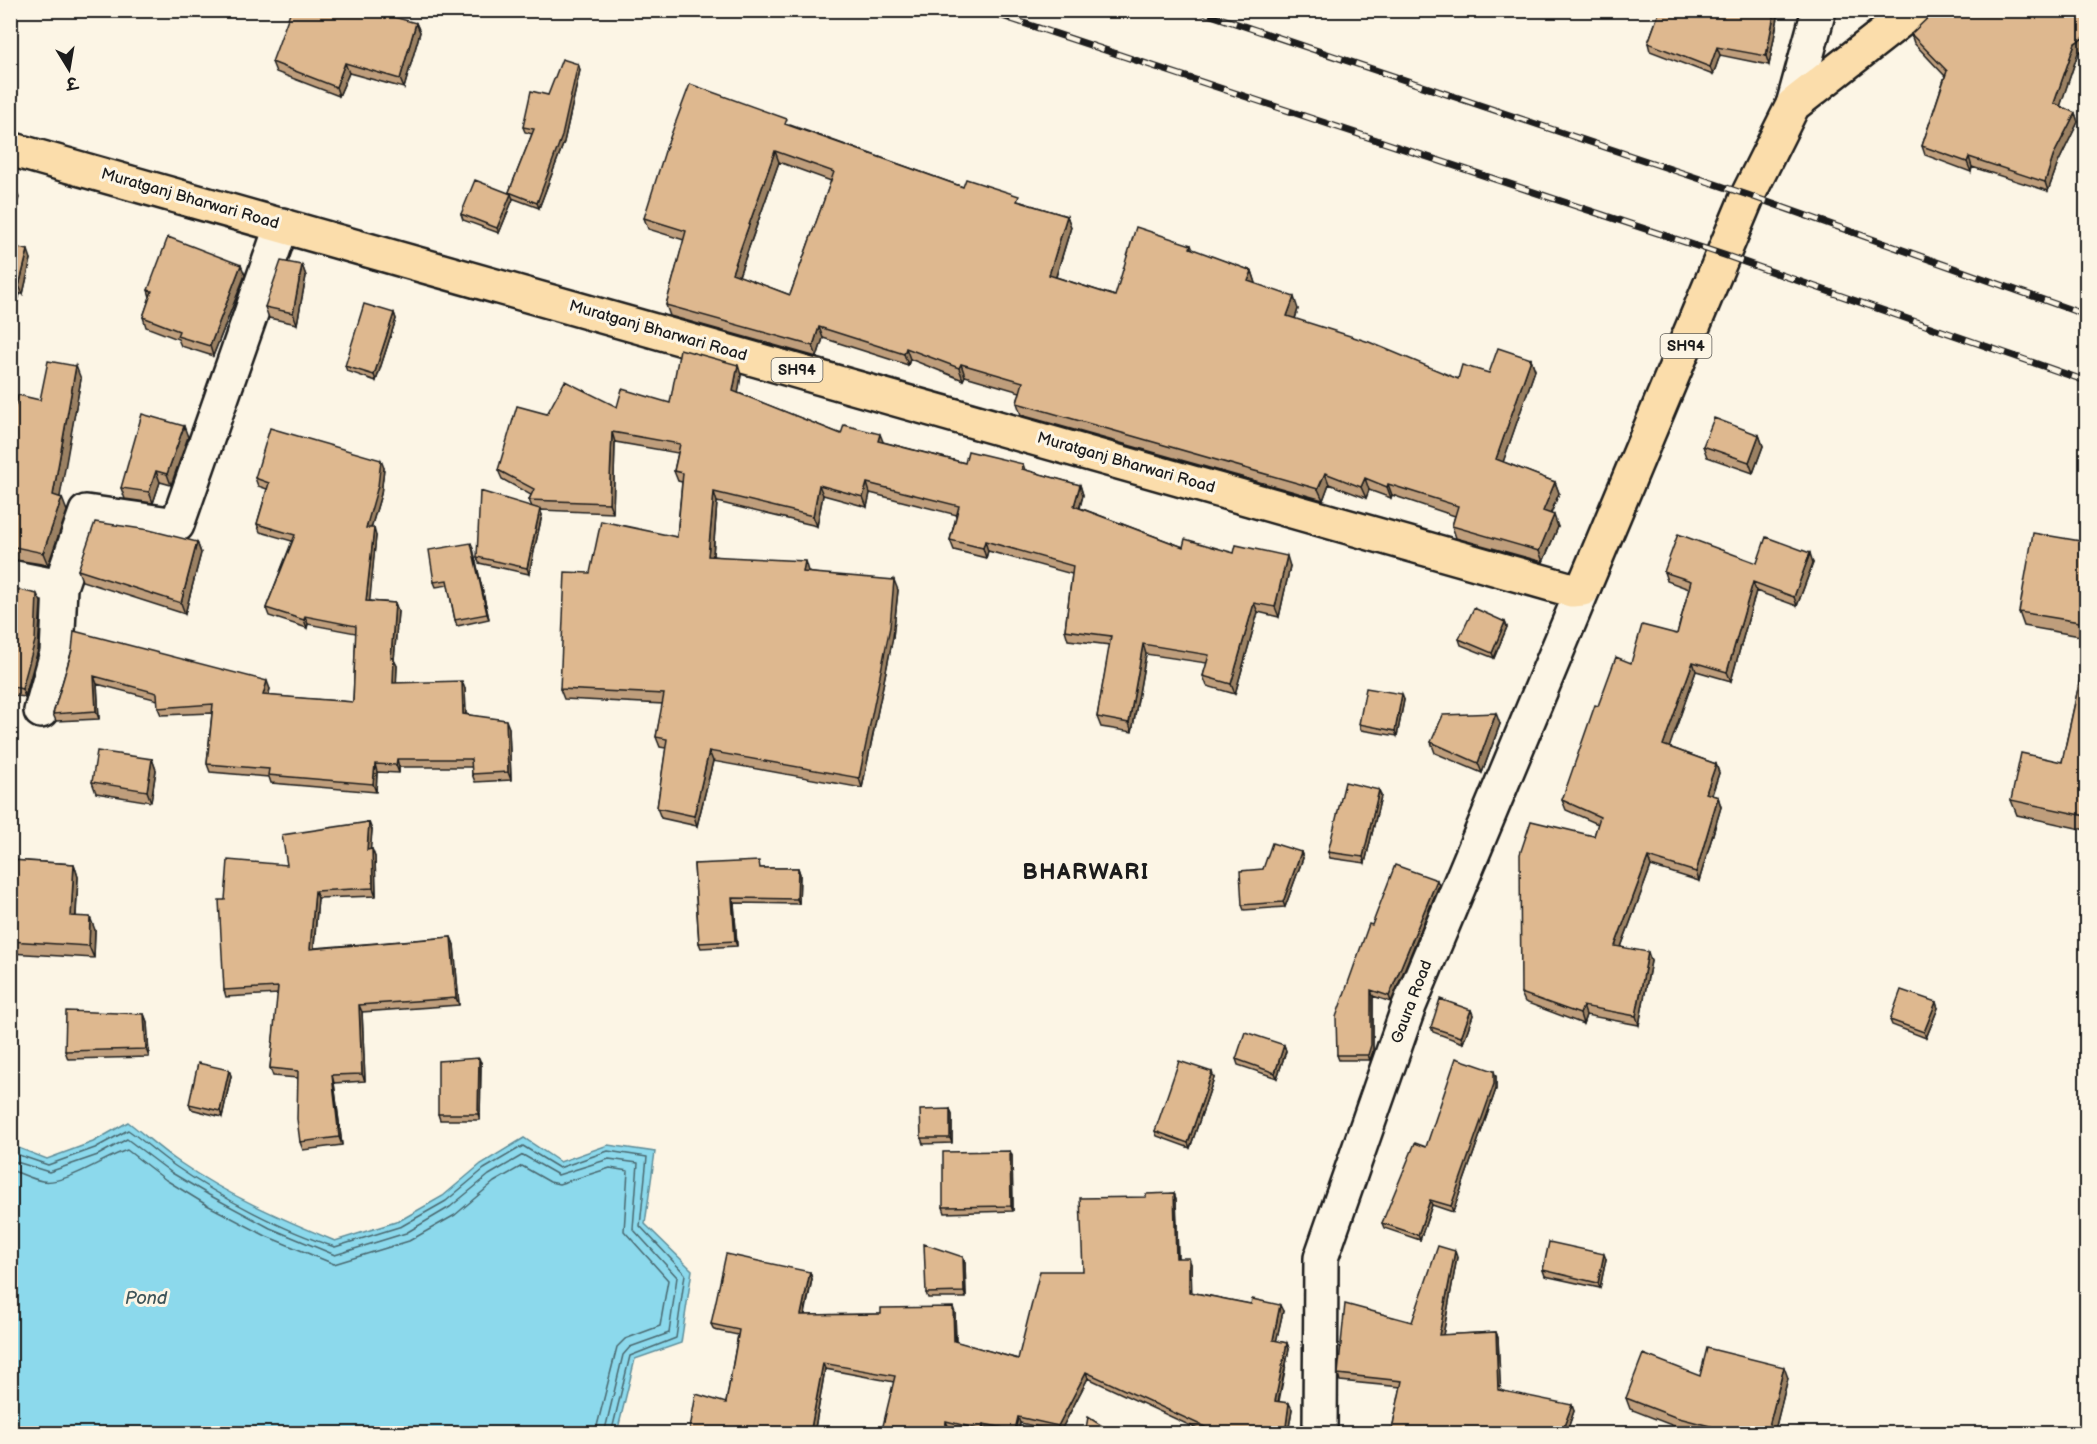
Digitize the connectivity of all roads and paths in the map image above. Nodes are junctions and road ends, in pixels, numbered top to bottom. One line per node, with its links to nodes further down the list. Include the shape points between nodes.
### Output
1 (1819, 10): 3 (street)
2 (1914, 10): 3 (main road, SH94)
3 (1793, 105): 8 (main road, SH94, via 1748,195)
4 (10, 149): 5 (main road, Muratganj Bharwari Road / SH94)
5 (282, 225): 7 (street, via 177,525 86,512); 8 (main road, Muratganj Bharwari Road / SH94, via 1572,590)
6 (10, 577): 7 (street)
7 (60, 587): 9 (street, via 57,653)
8 (1582, 589): 10 (street, Gaura Road, via 1409,1006 1321,1258)
9 (41, 711)
10 (1320, 1434)

